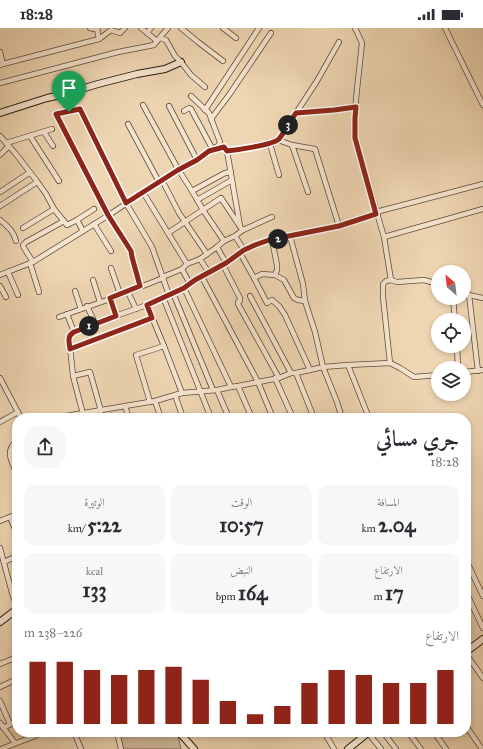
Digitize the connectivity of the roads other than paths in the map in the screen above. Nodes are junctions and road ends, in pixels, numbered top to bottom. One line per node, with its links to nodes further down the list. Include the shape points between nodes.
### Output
1 (90, 28): 2 (street)
2 (98, 28): 15 (street)
3 (125, 28): 15 (street, via 120,33 111,30)
4 (141, 28): 12 (street)
5 (151, 28): 12 (street)
6 (168, 28): 16 (street)
7 (181, 28): 19 (street)
8 (223, 28): 14 (street)
9 (259, 28): 30 (street)
10 (355, 28): 29 (street, via 362,43)
11 (445, 28): 27 (street)
12 (147, 33): 16 (street)
13 (271, 33): 35 (street)
14 (236, 38)
15 (99, 39): 21 (street)
16 (159, 39): 20 (street, via 166,40); 22 (street, via 154,45)
17 (339, 42): 34 (street)
18 (0, 52): 21 (street)
19 (223, 61)
20 (181, 62): 23 (street); 24 (street, via 165,69)
21 (2, 64)
22 (0, 83)
23 (205, 87)
24 (61, 95): 32 (street); 33 (street)
25 (191, 96): 30 (street)
26 (143, 105): 50 (street)
27 (483, 105)
28 (169, 106): 49 (street)
29 (356, 107): 34 (street); 70 (street, via 355,138)
30 (205, 110): 35 (street)
31 (184, 111): 46 (street, via 190,108)
32 (69, 112): 64 (street, via 80,109); 71 (street, via 56,114)
33 (0, 113)
34 (296, 113): 41 (street)
35 (211, 119): 46 (street, via 220,142)
36 (128, 124): 56 (street)
37 (52, 129): 38 (street)
38 (44, 132): 40 (street); 45 (street)
39 (0, 136): 42 (street)
40 (30, 136): 42 (street); 55 (street)
41 (278, 140): 43 (street); 44 (street)
42 (7, 144): 48 (street); 52 (street)
43 (270, 144): 47 (street); 53 (street)
44 (292, 144): 62 (street); 78 (street, via 315,149)
45 (53, 146)
46 (213, 149): 47 (street, via 224,147); 49 (street)
47 (227, 151): 51 (street)
48 (0, 155)
49 (197, 160): 50 (street)
50 (178, 170): 56 (street); 59 (street)
51 (230, 172): 54 (street); 59 (street)
52 (29, 173): 57 (street); 60 (street)
53 (279, 175)
54 (232, 180): 63 (street); 80 (street)
55 (60, 181)
56 (160, 181): 61 (street); 76 (street)
57 (37, 182): 65 (street); 66 (street)
58 (483, 184): 70 (street)
59 (192, 191): 63 (street)
60 (0, 192)
61 (143, 192): 64 (street); 82 (street)
62 (308, 192)
63 (197, 200): 69 (street)
64 (126, 203): 71 (street); 105 (street, via 152,247)
65 (0, 206)
66 (54, 209): 75 (street); 79 (street)
67 (94, 209): 74 (street)
68 (483, 209): 85 (street)
69 (203, 210): 76 (street); 80 (street, via 221,198); 88 (street)
70 (376, 213): 78 (street); 85 (street)
71 (108, 215): 77 (street); 111 (street, via 131,251)
72 (272, 217): 80 (street)
73 (0, 220): 87 (street, via 10,227)
74 (77, 220): 75 (street, via 67,225); 81 (street)
75 (64, 221): 94 (street, via 23,245)
76 (185, 221): 82 (street); 92 (street)
77 (94, 224): 81 (street); 90 (street)
78 (339, 226): 84 (street)
79 (22, 228)
80 (242, 229): 83 (street)
81 (83, 231): 94 (street)
82 (168, 233): 95 (street)
83 (235, 236): 88 (street); 91 (street)
84 (290, 236): 86 (street); 125 (street)
85 (384, 237): 107 (street)
86 (272, 240): 91 (street); 102 (street, via 277,265)
87 (16, 241)
88 (224, 241): 89 (street)
89 (217, 248): 92 (street); 96 (street)
90 (111, 251)
91 (242, 251): 96 (street); 103 (street)
92 (207, 254): 93 (street)
93 (200, 259): 95 (street); 100 (street)
94 (32, 263): 99 (street); 114 (street)
95 (187, 264): 98 (street)
96 (224, 264): 100 (street); 150 (street, via 240,298 238,304)
97 (112, 268): 116 (street)
98 (182, 269): 105 (street); 109 (street)
99 (8, 272): 101 (street); 118 (street)
100 (209, 273): 104 (street)
101 (0, 275)
102 (275, 275): 125 (street, via 284,280 294,298); 143 (street, via 262,274 254,278 267,303 272,300 285,315)
103 (253, 276)
104 (202, 277): 109 (street); 151 (street)
105 (163, 278): 111 (street); 117 (street)
106 (93, 280): 126 (street)
107 (391, 280): 108 (street); 140 (street, via 382,284)
108 (431, 282)
109 (190, 284): 112 (street)
110 (0, 286): 121 (street)
111 (140, 286): 115 (street)
112 (184, 288): 117 (street); 153 (street)
113 (75, 291): 130 (street)
114 (39, 292)
115 (128, 292): 116 (street); 131 (street)
116 (120, 294): 123 (street)
117 (171, 294): 122 (street); 154 (street)
118 (18, 295)
119 (471, 295): 124 (street)
120 (250, 296): 146 (street)
121 (6, 297)
122 (163, 297): 127 (street); 155 (street)
123 (110, 298): 126 (street); 133 (street)
124 (483, 298)
125 (305, 301): 142 (street)
126 (100, 302): 129 (street)
127 (147, 305): 131 (street); 135 (street)
128 (468, 305): 144 (street)
129 (87, 306): 130 (street); 136 (street)
130 (81, 308): 132 (street)
131 (136, 309): 133 (street)
132 (67, 314): 134 (street); 137 (street)
133 (116, 316): 136 (street)
134 (59, 317)
135 (152, 318): 138 (street); 139 (street)
136 (95, 324): 137 (street)
137 (74, 332): 139 (street, via 69,337)
138 (164, 346): 156 (street); 158 (street, via 136,355)
139 (70, 349): 147 (street)
140 (390, 363): 141 (street); 148 (street, via 414,377)
141 (348, 365): 142 (street); 174 (street)
142 (323, 367): 143 (street); 173 (street)
143 (310, 370): 146 (street)
144 (481, 371): 145 (street)
145 (471, 372)
146 (293, 373): 150 (street); 172 (street)
147 (73, 376): 160 (street, via 90,372); 162 (street)
148 (431, 376)
149 (0, 378): 161 (street)
150 (277, 378): 151 (street); 171 (street)
151 (258, 382): 152 (street); 170 (street)
152 (238, 386): 153 (street); 169 (street)
153 (231, 387): 154 (street)
154 (215, 390): 155 (street); 168 (street)
155 (201, 391): 156 (street); 167 (street)
156 (182, 393): 157 (street)
157 (175, 395): 158 (street); 166 (street)
158 (153, 402): 159 (street); 165 (street)
159 (125, 406): 160 (street); 164 (street)
160 (101, 411): 163 (street)
161 (18, 412)
162 (83, 413)
163 (89, 413)
164 (127, 413)
165 (158, 413)
166 (181, 413)
167 (209, 413)
168 (226, 413)
169 (250, 413)
170 (271, 413)
171 (291, 413)
172 (312, 413)
173 (340, 413)
174 (367, 413)
175 (12, 415): 176 (street)
176 (0, 422)
177 (12, 446): 178 (street)
178 (12, 459)
179 (10, 517): 180 (street); 181 (street)
180 (0, 521)
181 (12, 522)
182 (0, 548): 184 (street)
183 (12, 558): 184 (street)
184 (4, 562): 186 (street)
185 (471, 571): 187 (street)
186 (12, 588)
187 (483, 596)
188 (471, 603): 191 (street)
189 (12, 612): 190 (street)
190 (0, 622)
191 (483, 628)
192 (483, 639): 193 (street)
193 (471, 649)
194 (12, 659): 196 (street)
195 (471, 660): 197 (street)
196 (0, 664)
197 (483, 678)
198 (12, 682): 199 (street)
199 (0, 687)
200 (0, 701): 202 (street)
201 (0, 723): 203 (street)
202 (10, 724): 203 (street)
203 (3, 728): 215 (street)
204 (471, 733): 226 (street)
205 (31, 737): 215 (street)
206 (76, 737): 217 (street)
207 (118, 737): 218 (street)
208 (183, 737): 219 (street)
209 (327, 737): 220 (street)
210 (362, 737): 221 (street)
211 (372, 737): 222 (street)
212 (387, 737): 223 (street)
213 (412, 737): 224 (street)
214 (438, 737): 225 (street)
215 (15, 743): 216 (street)
216 (1, 749)
217 (81, 749)
218 (121, 749)
219 (194, 749)
220 (334, 749)
221 (349, 749)
222 (381, 749)
223 (396, 749)
224 (421, 749)
225 (446, 749)
226 (482, 749)

